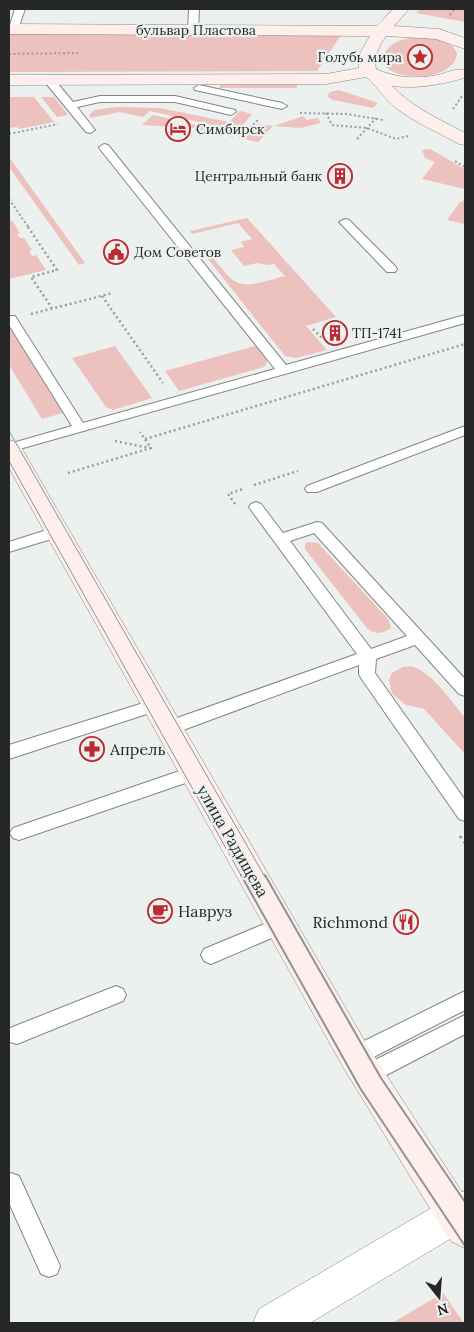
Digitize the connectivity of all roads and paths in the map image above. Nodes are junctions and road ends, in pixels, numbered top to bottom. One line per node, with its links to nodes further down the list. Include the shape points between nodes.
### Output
1 (20, 9): 4 (lane)
2 (194, 9): 5 (lane)
3 (402, 9): 6 (street)
4 (11, 29): 5 (street, бульвар Пластова)
5 (193, 30): 6 (street, бульвар Пластова)
6 (384, 31): 7 (street, бульвар Пластова, via 439,34); 9 (street, via 367,54 366,64)
7 (465, 44)
8 (462, 69): 9 (street, via 438,80 414,82); 15 (street)
9 (373, 74): 12 (street); 25 (street, via 397,102)
10 (9, 80): 11 (street)
11 (49, 80): 12 (street); 16 (lane)
12 (201, 84): 14 (lane); 17 (lane)
13 (465, 90): 15 (path)
14 (185, 102): 16 (lane, via 175,99 100,99); 18 (lane)
15 (443, 104): 25 (street, via 434,109)
16 (70, 106): 27 (lane)
17 (282, 106)
18 (230, 112)
19 (297, 113): 20 (path)
20 (326, 113): 21 (path); 26 (path, via 332,124)
21 (376, 118): 22 (path); 26 (path)
22 (386, 121)
23 (264, 122): 32 (path, via 256,120)
24 (57, 124): 29 (path)
25 (436, 124): 34 (street)
26 (368, 128): 31 (path, via 396,139); 33 (path)
27 (90, 130)
28 (407, 131): 30 (path)
29 (9, 134)
30 (414, 135)
31 (409, 136)
32 (240, 137)
33 (357, 139)
34 (465, 140)
35 (104, 148): 47 (lane)
36 (9, 199): 41 (path, via 57,270 31,277)
37 (345, 222): 38 (lane)
38 (391, 269)
39 (113, 293): 40 (path)
40 (102, 296): 41 (path); 48 (path)
41 (52, 308): 43 (path)
42 (435, 314): 45 (lane)
43 (11, 319): 50 (lane)
44 (465, 319): 45 (lane)
45 (445, 324): 47 (lane)
46 (465, 344): 52 (path)
47 (283, 370): 49 (lane)
48 (160, 378)
49 (128, 414): 50 (lane); 52 (path)
50 (80, 428): 53 (lane)
51 (465, 430): 55 (lane)
52 (145, 439): 54 (path, via 151,448)
53 (9, 448): 57 (street, улица Радищева)
54 (68, 473)
55 (312, 489)
56 (256, 507): 58 (lane)
57 (56, 532): 59 (lane); 63 (street, улица Радищева)
58 (280, 539): 60 (lane, via 316,527); 61 (lane)
59 (9, 546)
60 (418, 638): 61 (lane); 62 (lane)
61 (368, 656): 63 (lane); 66 (lane, via 367,674)
62 (465, 690)
63 (162, 716): 64 (lane); 65 (street, улица Радищева)
64 (9, 752)
65 (194, 773): 67 (lane); 70 (street, улица Радищева)
66 (465, 814)
67 (18, 833)
68 (460, 835): 69 (path)
69 (465, 843)
70 (281, 925): 71 (lane); 76 (street, улица Радищева)
71 (211, 955)
72 (116, 995): 75 (lane)
73 (465, 1000): 76 (lane)
74 (465, 1024): 76 (lane)
75 (17, 1036)
76 (360, 1065): 78 (street, улица Радищева)
77 (11, 1184): 79 (lane)
78 (462, 1218): 80 (street)
79 (49, 1266)
80 (273, 1323)

